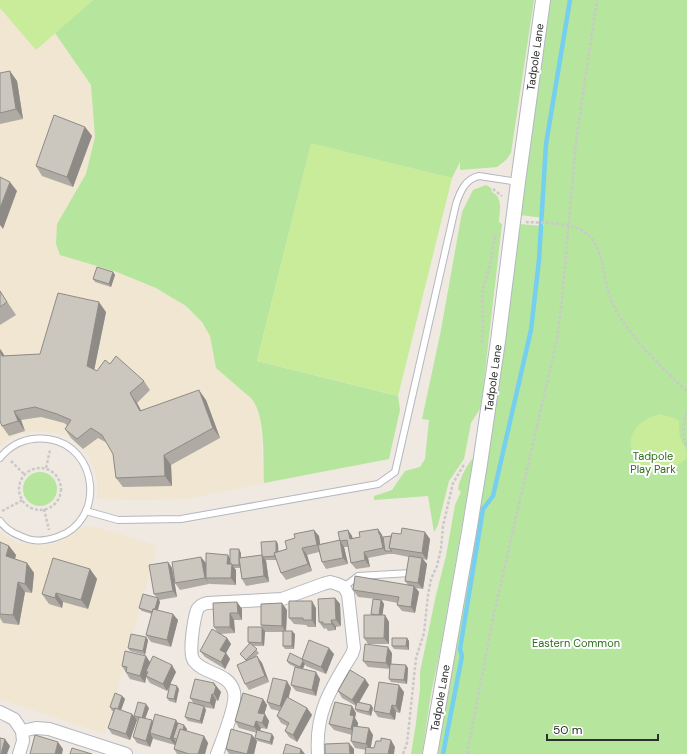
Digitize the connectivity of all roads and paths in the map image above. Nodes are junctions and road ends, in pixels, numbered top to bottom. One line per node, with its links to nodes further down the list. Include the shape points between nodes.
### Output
1 (543, 0): 3 (street, Tadpole Lane)
2 (597, 0): 5 (path, via 576,141)
3 (518, 182): 18 (lane, via 479,176 465,185 459,194 395,472 378,484 181,519 118,520); 31 (street, Tadpole Lane, via 470,532)
4 (536, 222): 5 (path)
5 (570, 225): 8 (path, via 584,232 596,246 606,284 618,313 631,332); 32 (path, via 557,338 494,613)
6 (497, 232): 7 (path, via 482,293)
7 (482, 350)
8 (687, 391)
9 (687, 413): 11 (path, via 683,429)
10 (53, 440): 12 (lane, via 38,438 21,441 6,450); 14 (path); 18 (lane, via 71,448 83,461 90,477 91,494)
11 (687, 447)
12 (2, 456): 15 (path)
13 (468, 458): 30 (path, via 453,483 437,566 431,579 424,633 415,665 409,725)
14 (46, 469): 15 (path, via 32,469); 17 (path, via 57,476 60,489 56,502)
15 (25, 475): 16 (path, via 19,491)
16 (23, 500): 17 (path, via 31,507); 19 (path)
17 (44, 509): 21 (path)
18 (86, 511): 21 (lane, via 77,525 64,535)
19 (0, 512)
20 (0, 521): 21 (lane, via 17,535 32,540)
21 (50, 539)
22 (411, 573): 23 (lane, via 358,576)
23 (344, 588): 28 (street, via 330,582 282,599 220,601 200,606 193,630 192,658 201,667 224,678 233,688 234,695); 29 (street, via 349,598 353,651 331,688 324,706 319,729)
24 (0, 712): 25 (street, via 14,719)
25 (22, 731): 26 (street, via 23,741); 27 (street, via 49,729)
26 (19, 754)
27 (126, 754)
28 (217, 754)
29 (318, 754)
30 (403, 754)
31 (430, 754)
32 (467, 754)

